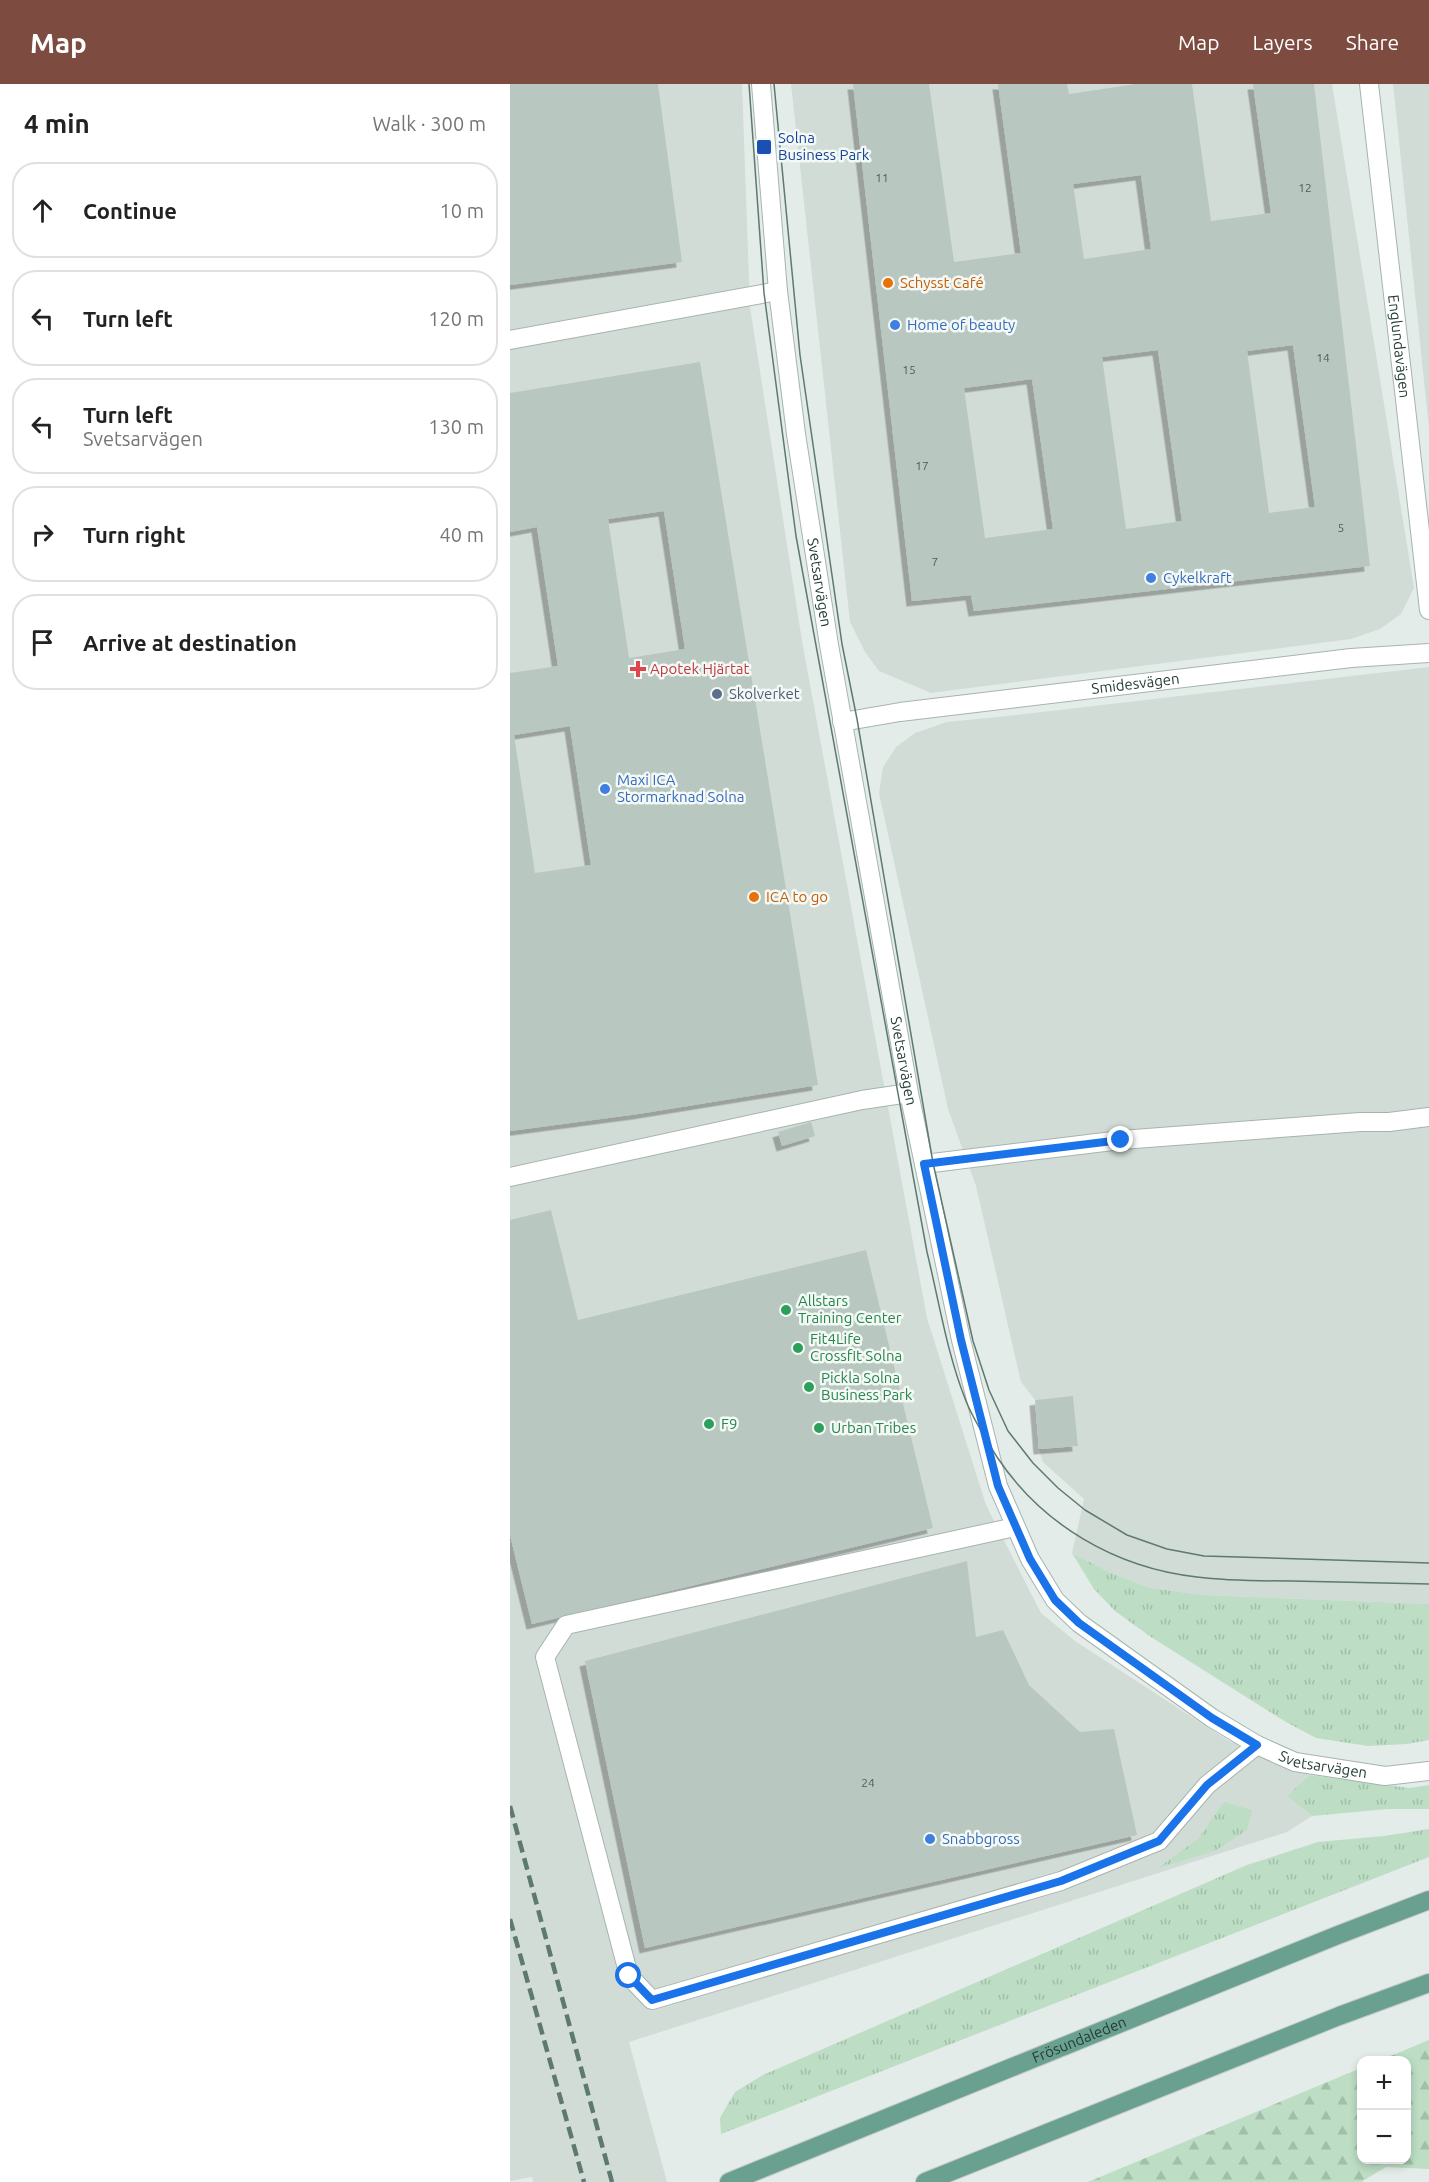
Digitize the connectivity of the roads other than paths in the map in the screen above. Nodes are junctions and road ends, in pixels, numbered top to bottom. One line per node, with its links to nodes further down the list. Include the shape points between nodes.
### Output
1 (761, 84): 3 (street, Svetsarvägen)
2 (1369, 84): 5 (street, Englundavägen)
3 (778, 291): 4 (street); 7 (street, Svetsarvägen, via 796,434)
4 (510, 340)
5 (1429, 610)
6 (1429, 653): 7 (street, Smidesvägen, via 1351,658)
7 (842, 722): 8 (street, Svetsarvägen)
8 (909, 1093): 10 (street, Svetsarvägen); 11 (street)
9 (1429, 1117): 10 (street, via 1121,1140)
10 (924, 1164): 12 (street, Svetsarvägen, via 983,1428 998,1486)
11 (510, 1177)
12 (1015, 1527): 13 (street, Svetsarvägen, via 1055,1600 1079,1623 1212,1718); 13 (street, via 567,1625 545,1657 629,1976 652,2000 1061,1881 1159,1841 1207,1785)
13 (1257, 1745): 14 (street, Svetsarvägen, via 1295,1762 1330,1768 1385,1776)
14 (1429, 1771)
15 (1429, 1900): 17 (main road, Frösundaleden)
16 (1429, 1983): 18 (main road)
17 (729, 2182)
18 (925, 2182)

